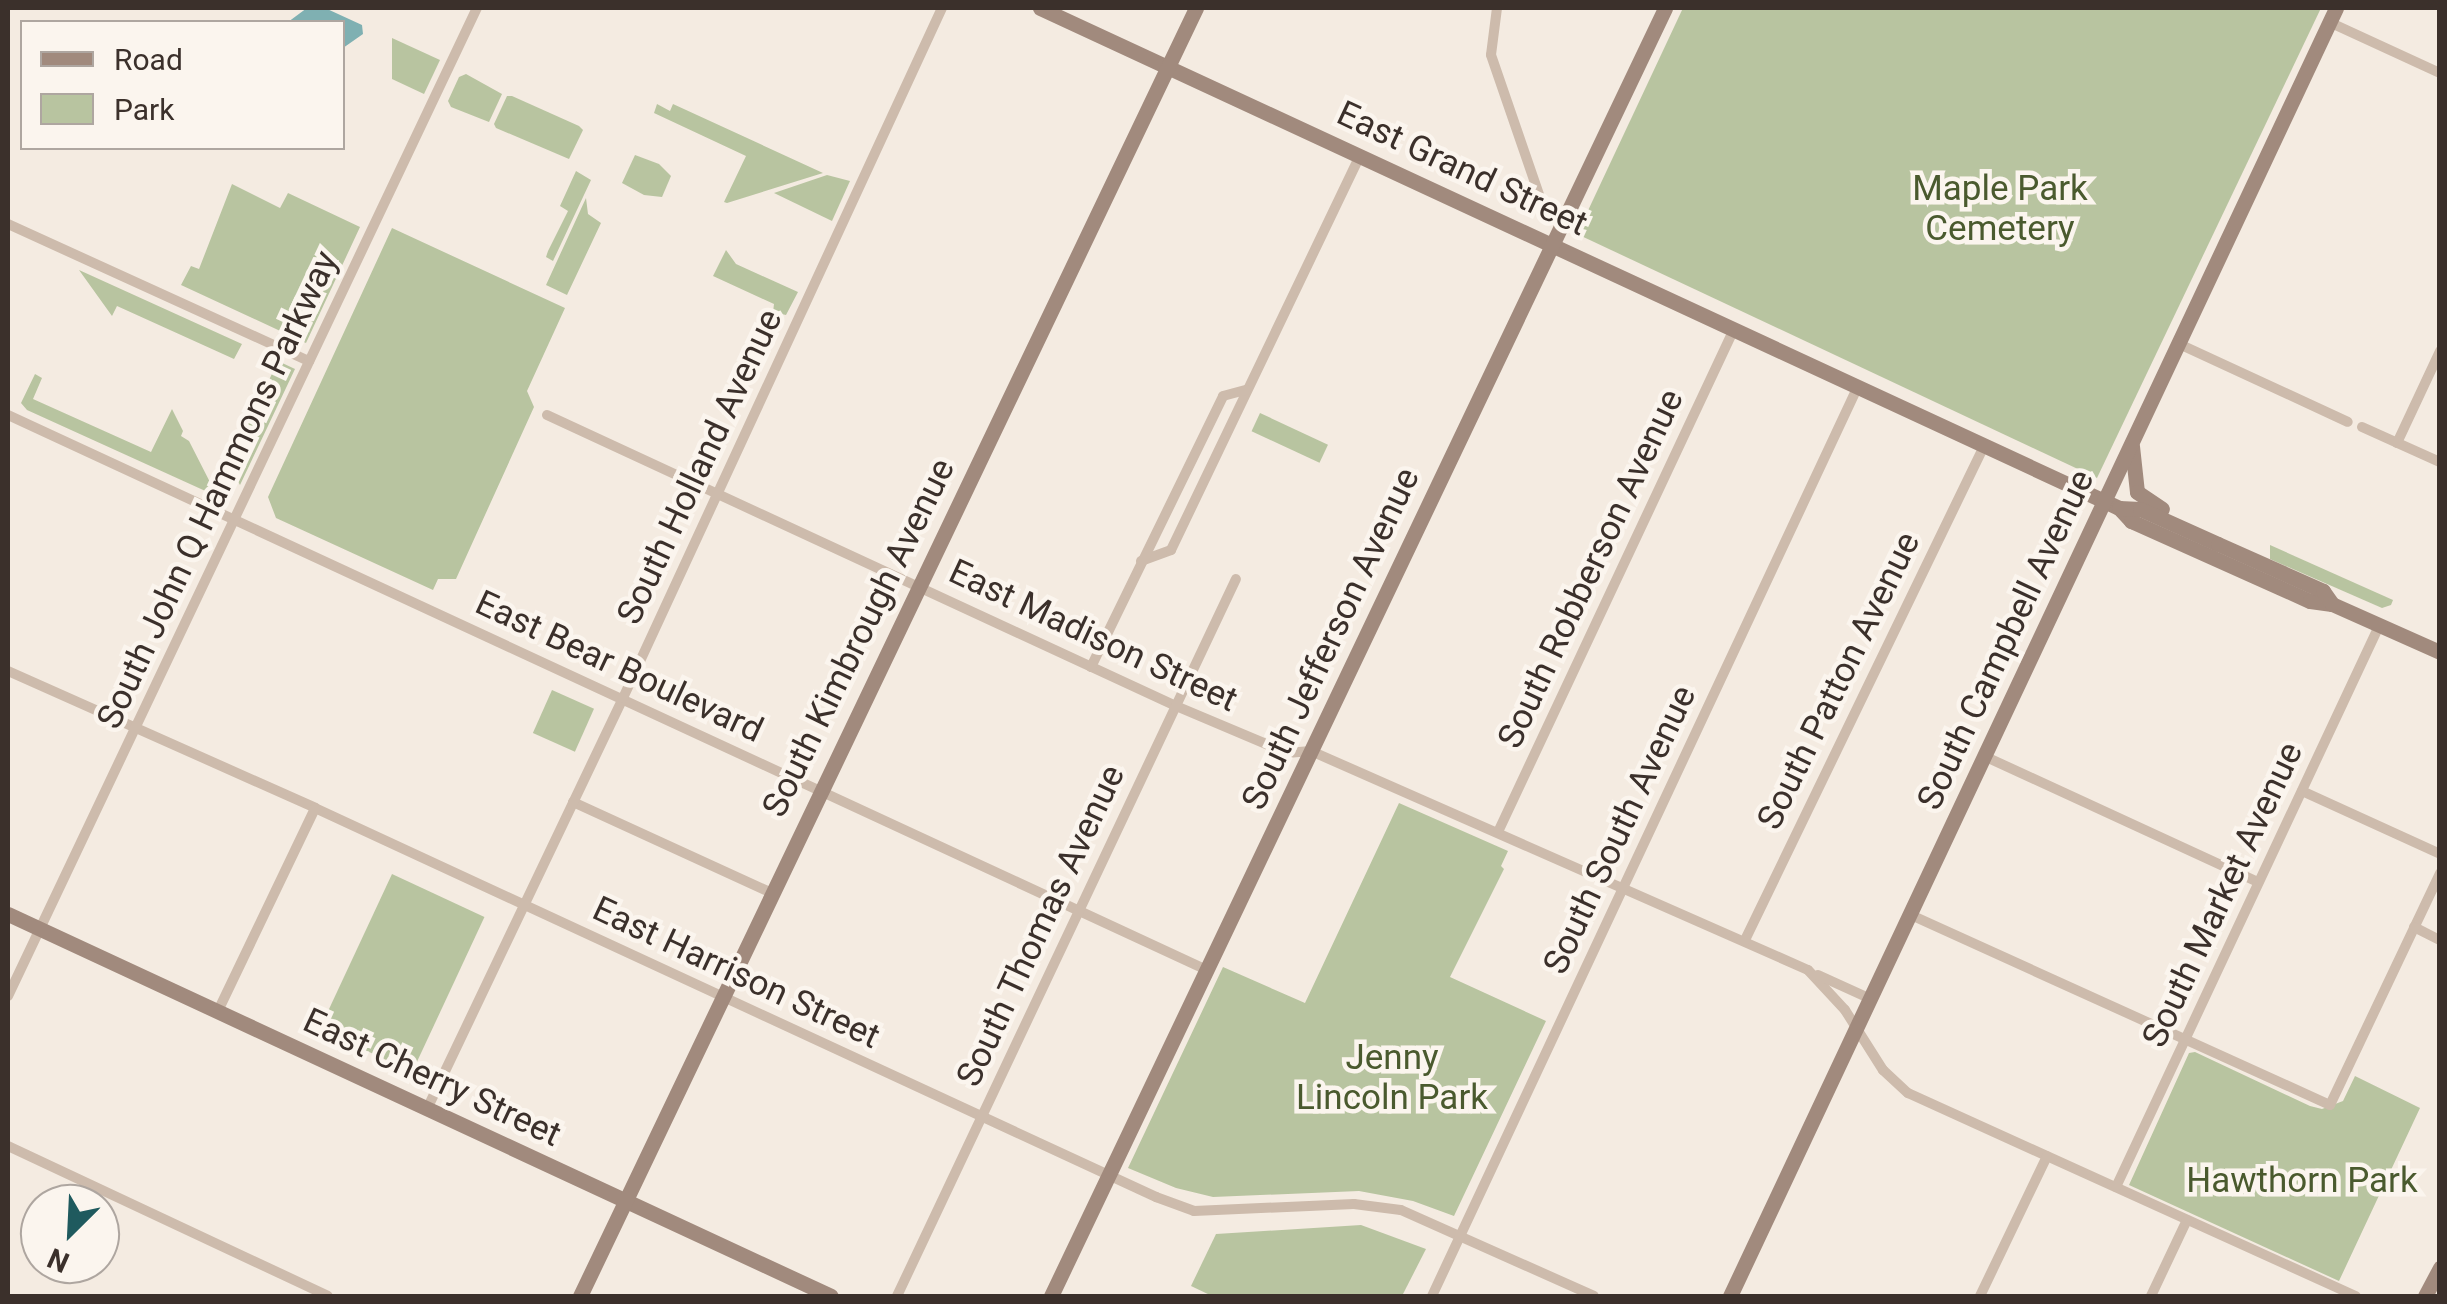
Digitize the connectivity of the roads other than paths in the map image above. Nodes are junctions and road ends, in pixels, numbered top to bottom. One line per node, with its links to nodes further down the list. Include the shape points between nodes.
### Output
1 (477, 8): 18 (street, South John Q Hammons Parkway)
2 (942, 8): 29 (street, South Holland Avenue)
3 (1040, 8): 9 (main road, East Grand Street)
4 (1196, 8): 9 (main road, South Kimbrough Avenue)
5 (1482, 8): 7 (street)
6 (1665, 8): 14 (main road, South Jefferson Avenue)
7 (1496, 10): 12 (street, via 1490,55)
8 (2332, 15): 10 (street); 16 (main road, South Campbell Avenue)
9 (1168, 66): 11 (main road, East Grand Street); 35 (main road, South Kimbrough Avenue)
10 (2440, 73)
11 (1360, 154): 14 (main road, East Grand Street); 20 (street)
12 (1540, 197)
13 (8, 224): 18 (street)
14 (1552, 244): 15 (main road, East Grand Street); 44 (main road, South Jefferson Avenue)
15 (1734, 329): 19 (main road, East Grand Street); 50 (street, South Robberson Avenue)
16 (2178, 343): 23 (street); 25 (main road, South Campbell Avenue)
17 (2440, 351): 26 (street)
18 (310, 361): 31 (street, South John Q Hammons Parkway)
19 (1858, 386): 27 (main road, East Grand Street); 54 (street, South South Avenue)
20 (1246, 390): 33 (street, via 1223,396); 33 (street, via 1171,550)
21 (8, 415): 31 (street, East Bear Boulevard)
22 (547, 415): 29 (street, East Madison Street)
23 (2348, 422)
24 (2362, 428): 26 (street)
25 (2132, 440): 30 (main road, South Campbell Avenue); 32 (main road, via 2137,492 2188,522)
26 (2397, 443): 28 (street)
27 (1984, 446): 30 (main road, East Grand Street); 62 (street, South Patton Avenue)
28 (2440, 462)
29 (717, 493): 35 (street, East Madison Street); 41 (street, South Holland Avenue)
30 (2112, 505): 32 (main road, via 2140,509); 36 (main road, via 2267,582); 45 (main road, South Campbell Avenue)
31 (236, 520): 41 (street, East Bear Boulevard); 43 (street, South John Q Hammons Parkway)
32 (2196, 534): 36 (main road, via 2323,591)
33 (1141, 561): 39 (street)
34 (1236, 579): 42 (street, South Thomas Avenue)
35 (918, 585): 39 (street, East Madison Street); 46 (main road, South Kimbrough Avenue)
36 (2332, 604): 37 (main road)
37 (2379, 626): 38 (main road); 47 (street, South Market Avenue)
38 (2440, 652)
39 (1091, 667): 42 (street, East Madison Street)
40 (8, 671): 43 (street, East Harrison Street)
41 (623, 698): 46 (street, East Bear Boulevard); 48 (street, South Holland Avenue)
42 (1176, 706): 44 (street, East Madison Street, via 1288,754); 57 (street, South Thomas Avenue)
43 (135, 732): 49 (street, East Harrison Street); 61 (street, South John Q Hammons Parkway)
44 (1311, 752): 50 (street, East Madison Street); 64 (main road, South Jefferson Avenue)
45 (1984, 756): 53 (street); 59 (main road, South Campbell Avenue)
46 (820, 790): 55 (main road, South Kimbrough Avenue); 57 (street, East Bear Boulevard)
47 (2302, 791): 51 (street); 53 (street, South Market Avenue)
48 (573, 802): 55 (street); 56 (street, South Holland Avenue)
49 (314, 808): 56 (street, East Harrison Street); 69 (street)
50 (1498, 832): 54 (street, East Madison Street)
51 (2440, 854)
52 (2440, 873): 60 (street)
53 (2258, 882): 71 (street, South Market Avenue)
54 (1623, 886): 62 (street, East Madison Street); 80 (street, South South Avenue)
55 (772, 893): 67 (main road, South Kimbrough Avenue)
56 (524, 905): 67 (street, East Harrison Street); 72 (street, South Holland Avenue)
57 (1079, 910): 64 (street, East Bear Boulevard); 73 (street, South Thomas Avenue)
58 (8, 914): 61 (main road, East Cherry Street)
59 (1911, 916): 68 (main road, South Campbell Avenue); 71 (street)
60 (2414, 928): 63 (street); 71 (street, via 2330,1106)
61 (41, 930): 66 (street, South John Q Hammons Parkway); 69 (main road, East Cherry Street)
62 (1744, 940): 65 (street, East Madison Street)
63 (2440, 940)
64 (1207, 970): 76 (main road, South Jefferson Avenue)
65 (1808, 970): 68 (street, East Madison Street); 70 (street)
66 (8, 996)
67 (723, 996): 73 (street, East Harrison Street); 78 (main road, South Kimbrough Avenue)
68 (1871, 998): 70 (main road, South Campbell Avenue)
69 (217, 1013): 72 (main road, East Cherry Street)
70 (1857, 1031): 75 (street, via 1908,1093); 89 (main road, South Campbell Avenue)
71 (2185, 1040): 77 (street, South Market Avenue)
72 (427, 1109): 78 (main road, East Cherry Street)
73 (980, 1116): 76 (street, East Harrison Street); 85 (street, South Thomas Avenue)
74 (8, 1146): 82 (street)
75 (2047, 1156): 77 (street); 90 (street)
76 (1108, 1176): 80 (street, East Harrison Street, via 1194,1211 1354,1204 1401,1210); 86 (main road, South Jefferson Avenue)
77 (2116, 1187): 79 (street)
78 (625, 1200): 83 (main road, South Kimbrough Avenue); 84 (main road, East Cherry Street)
79 (2187, 1220): 91 (street); 92 (street)
80 (1460, 1235): 87 (street, South South Avenue); 88 (street, East Harrison Street)
81 (2440, 1268): 93 (main road)
82 (328, 1296)
83 (580, 1296)
84 (831, 1296)
85 (897, 1296)
86 (1051, 1296)
87 (1432, 1296)
88 (1594, 1296)
89 (1730, 1296)
90 (1980, 1296)
91 (2150, 1296)
92 (2356, 1296)
93 (2426, 1296)

